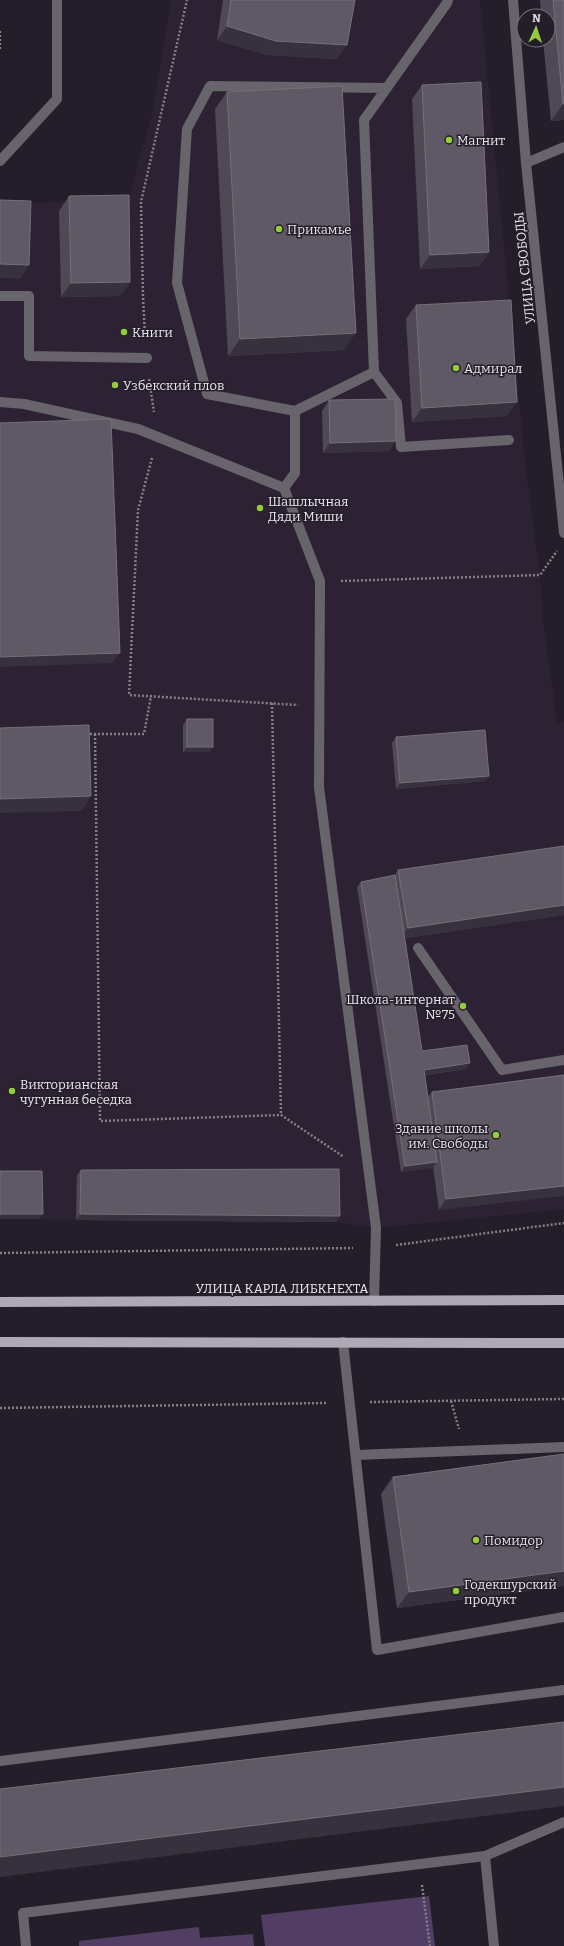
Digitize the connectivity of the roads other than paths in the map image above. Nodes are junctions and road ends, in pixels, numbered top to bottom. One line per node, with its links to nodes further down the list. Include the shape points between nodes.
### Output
1 (58, 0): 6 (street, via 57,100)
2 (448, 0): 4 (street)
3 (513, 0): 7 (street, УЛИЦА СВОБОДЫ)
4 (387, 88): 10 (street, via 364,120); 12 (street, via 210,86 188,129 177,283 207,394)
5 (564, 147): 7 (street)
6 (0, 161)
7 (526, 163): 15 (street, УЛИЦА СВОБОДЫ)
8 (0, 296): 9 (street, via 29,296 29,356)
9 (147, 358)
10 (374, 372): 12 (street); 13 (street, via 397,403 402,447)
11 (0, 402): 14 (street, via 24,404 138,429)
12 (295, 411): 14 (street, via 295,473)
13 (509, 440)
14 (284, 488): 19 (street, via 320,581 319,787 376,1228)
15 (564, 533)
16 (418, 948): 17 (street, via 502,1070)
17 (564, 1060)
18 (564, 1300): 19 (main road, УЛИЦА КАРЛА ЛИБКНЕХТА)
19 (374, 1301): 20 (main road, УЛИЦА КАРЛА ЛИБКНЕХТА)
20 (0, 1302)
21 (0, 1342): 22 (main road)
22 (343, 1342): 23 (main road); 25 (street)
23 (564, 1343)
24 (564, 1447): 25 (street, via 512,1453 464,1450)
25 (356, 1455): 26 (street, via 377,1650)
26 (564, 1617)
27 (564, 1690): 28 (street)
28 (0, 1761)
29 (564, 1822): 30 (street)
30 (485, 1856): 31 (street, via 23,1913); 32 (street)
31 (26, 1946)
32 (494, 1946)

